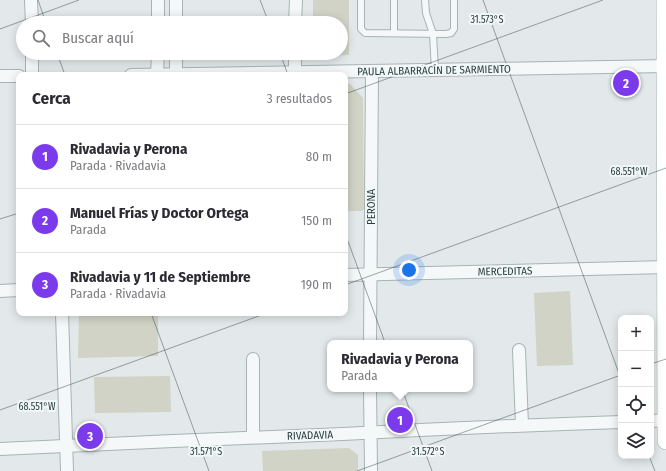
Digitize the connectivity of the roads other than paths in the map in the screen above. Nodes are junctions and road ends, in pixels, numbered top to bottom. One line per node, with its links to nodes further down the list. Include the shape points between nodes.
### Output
1 (31, 0): 10 (street)
2 (158, 0): 11 (street)
3 (176, 0): 12 (street)
4 (296, 0): 13 (street)
5 (361, 0): 14 (lane, via 361,29 365,33)
6 (394, 0): 14 (lane)
7 (425, 0): 15 (lane, via 426,13)
8 (454, 0): 15 (lane, via 454,29 451,33)
9 (665, 0): 20 (main road)
10 (32, 16)
11 (158, 16)
12 (176, 16)
13 (295, 16)
14 (394, 33): 15 (lane)
15 (434, 34): 21 (lane)
16 (32, 60): 23 (street)
17 (158, 60): 24 (street)
18 (177, 60): 25 (street)
19 (295, 60): 26 (street)
20 (666, 66): 21 (street, PAULA ALBARRACÍN DE SARMIENTO); 30 (main road)
21 (435, 70): 22 (street, PAULA ALBARRACÍN DE SARMIENTO)
22 (372, 71): 27 (street, PAULA ALBARRACÍN DE SARMIENTO); 31 (street, PERONA)
23 (32, 72)
24 (158, 72)
25 (179, 72)
26 (295, 72)
27 (346, 72)
28 (0, 76): 29 (street)
29 (16, 76)
30 (666, 267): 31 (street, MERCEDITAS); 40 (main road)
31 (370, 274): 32 (street, MERCEDITAS); 36 (street, PERONA)
32 (348, 275)
33 (16, 290): 34 (street)
34 (0, 291)
35 (62, 316): 47 (street)
36 (370, 340)
37 (519, 350): 43 (street)
38 (253, 359): 45 (street)
39 (370, 392): 44 (street)
40 (666, 420): 41 (street); 46 (main road)
41 (654, 421)
42 (618, 422): 43 (street, RIVADAVIA)
43 (522, 425): 44 (street, RIVADAVIA)
44 (370, 432): 45 (street, RIVADAVIA); 50 (street)
45 (253, 438): 47 (street, RIVADAVIA)
46 (666, 441)
47 (66, 445): 48 (street, RIVADAVIA); 49 (street)
48 (0, 449)
49 (67, 471)
50 (371, 471)

